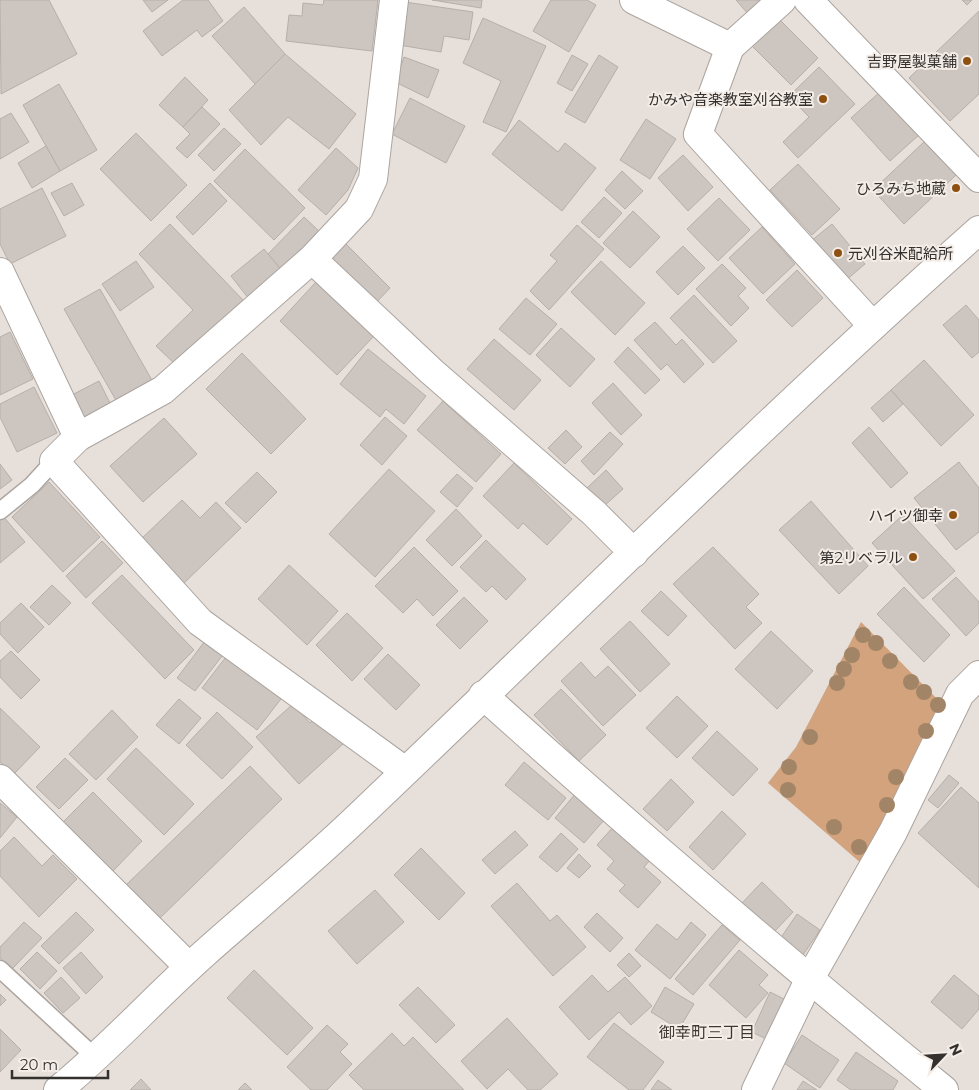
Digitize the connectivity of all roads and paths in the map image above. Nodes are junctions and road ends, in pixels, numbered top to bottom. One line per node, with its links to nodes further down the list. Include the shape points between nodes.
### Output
1 (394, 0): 8 (street, via 372,179 359,209)
2 (634, 0): 5 (street)
3 (782, 0): 5 (street)
4 (808, 0): 6 (street)
5 (730, 47): 10 (street, via 698,134)
6 (979, 178)
7 (979, 230): 10 (street)
8 (312, 259): 11 (street, via 164,390); 14 (street, via 431,371 594,513)
9 (0, 272): 11 (street)
10 (873, 326): 14 (street)
11 (78, 436): 12 (street)
12 (54, 461): 13 (lane, via 32,485); 17 (street, via 200,622)
13 (0, 511)
14 (634, 553): 16 (street)
15 (979, 675): 21 (street, via 960,694 894,832)
16 (483, 695): 17 (street); 21 (street)
17 (405, 771): 19 (street, via 360,815)
18 (0, 779): 19 (street)
19 (189, 966): 22 (street)
20 (0, 969): 22 (lane)
21 (809, 980): 24 (street); 25 (street)
22 (96, 1059): 23 (street)
23 (58, 1090)
24 (756, 1090)
25 (944, 1090)

